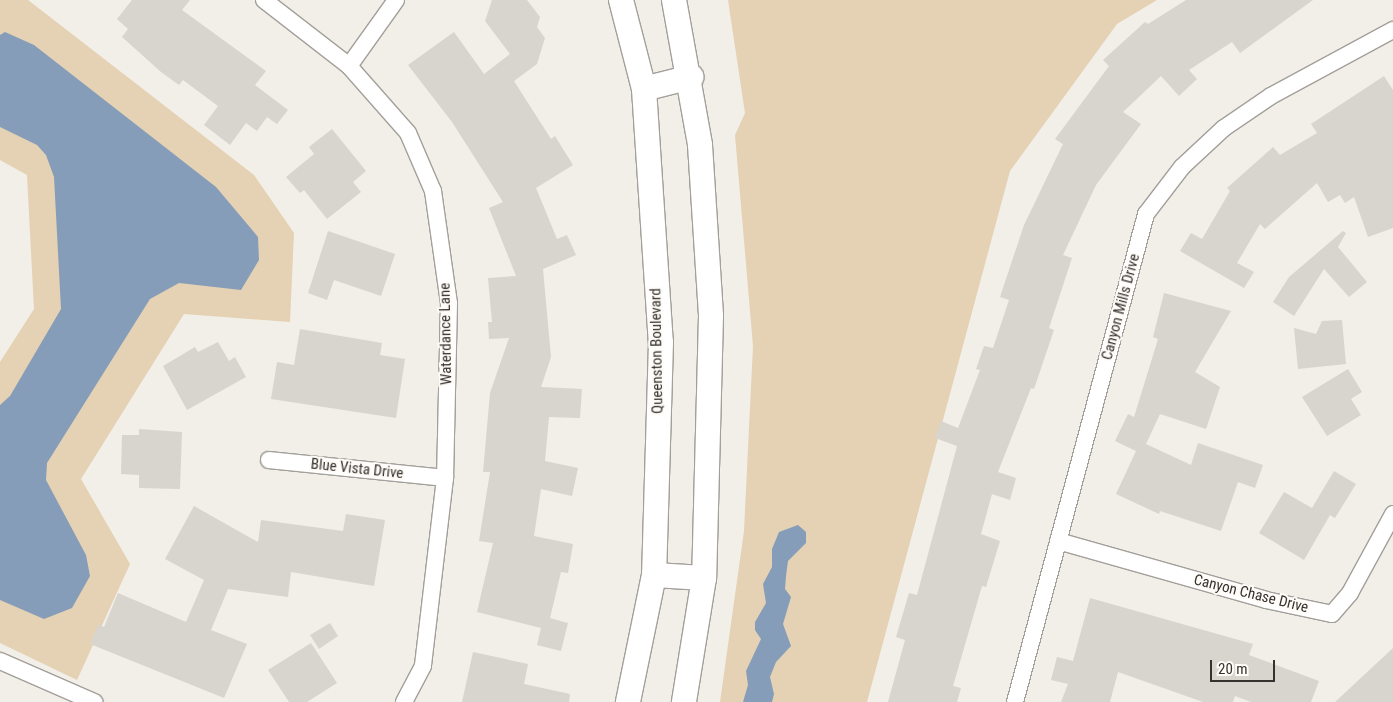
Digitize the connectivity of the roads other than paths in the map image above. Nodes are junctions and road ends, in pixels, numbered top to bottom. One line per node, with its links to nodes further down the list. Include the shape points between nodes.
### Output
1 (264, 0): 6 (street, Waterdance Lane)
2 (396, 0): 6 (street)
3 (621, 0): 8 (main road, Queenston Boulevard)
4 (674, 0): 7 (main road)
5 (1393, 30): 12 (street, Canyon Mills Drive, via 1270,96 1224,128 1182,167 1146,214)
6 (349, 66): 10 (street, Waterdance Lane, via 408,133 433,191 449,303)
7 (691, 77): 8 (main road); 14 (main road, via 700,145 711,316)
8 (644, 89): 13 (main road, Queenston Boulevard, via 660,342)
9 (269, 460): 10 (street, Blue Vista Drive)
10 (445, 478): 17 (street, Waterdance Lane, via 423,666)
11 (1393, 514): 12 (street, Canyon Chase Drive, via 1350,593 1332,614 1266,600)
12 (1058, 541): 20 (street, Canyon Mills Drive)
13 (654, 575): 14 (main road); 18 (main road, Queenston Boulevard)
14 (704, 578): 19 (main road)
15 (0, 661): 16 (street)
16 (94, 702)
17 (404, 702)
18 (628, 702)
19 (684, 702)
20 (1015, 702)

